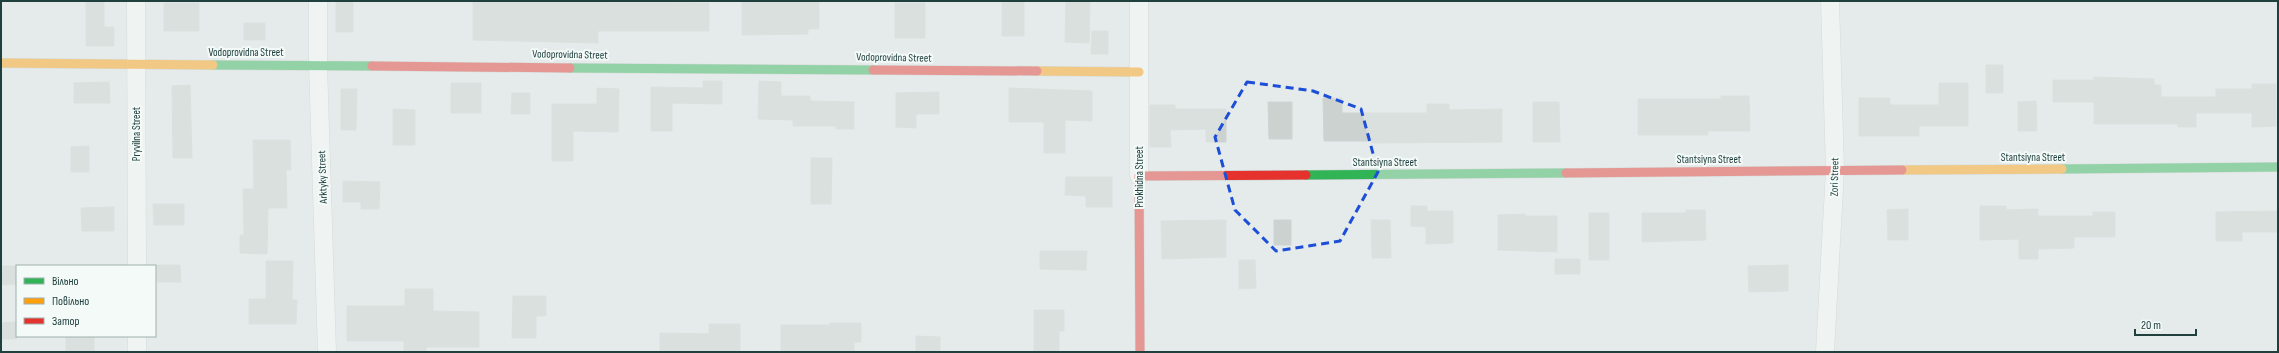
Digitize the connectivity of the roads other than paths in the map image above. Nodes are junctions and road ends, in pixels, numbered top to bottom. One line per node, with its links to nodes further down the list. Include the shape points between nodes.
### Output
1 (136, 1): 6 (street, Pryvilna Street)
2 (318, 1): 7 (street, Arktyky Street)
3 (1139, 1): 8 (street, Prokhidna Street)
4 (1830, 1): 10 (street, Zori Street)
5 (1, 63): 6 (street, Vodoprovidna Street)
6 (135, 63): 7 (street, Vodoprovidna Street); 12 (street, Pryvilna Street)
7 (318, 64): 8 (street, Vodoprovidna Street); 15 (street, Arktyky Street)
8 (1139, 72): 11 (street, Prokhidna Street)
9 (2278, 167): 10 (street, Stantsiyna Street)
10 (1835, 170): 11 (street, Stantsiyna Street); 17 (street, Zori Street)
11 (1140, 176): 16 (street, Prokhidna Street)
12 (137, 265)
13 (137, 337): 14 (street)
14 (137, 352)
15 (328, 352)
16 (1140, 352)
17 (1825, 352)

